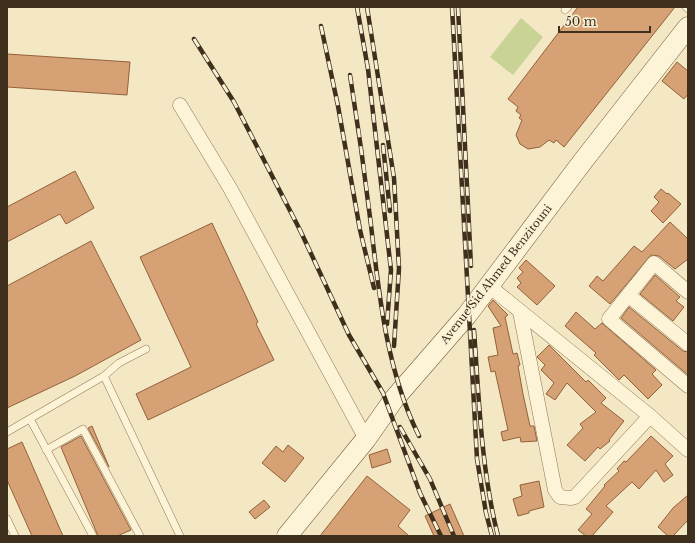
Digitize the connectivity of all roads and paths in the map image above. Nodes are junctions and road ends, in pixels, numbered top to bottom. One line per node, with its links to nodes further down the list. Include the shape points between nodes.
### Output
1 (688, 27): 3 (main road, Avenue Sid Ahmed Benzitouni)
2 (180, 105): 14 (street, via 230,188)
3 (489, 286): 6 (street); 14 (main road, Avenue Sid Ahmed Benzitouni, via 468,315 394,399)
4 (688, 292): 5 (street, via 654,263)
5 (628, 295): 7 (street); 10 (street, via 608,319)
6 (520, 312): 11 (street); 11 (street, via 555,490 560,497 575,497)
7 (688, 344)
8 (146, 348): 9 (lane, via 119,363)
9 (104, 376): 12 (lane); 21 (lane)
10 (688, 386)
11 (650, 416): 16 (street)
12 (30, 419): 13 (lane); 15 (lane)
13 (7, 432)
14 (366, 439): 22 (main road, Avenue Sid Ahmed Benzitouni)
15 (46, 450): 19 (lane); 20 (lane, via 83,429)
16 (688, 450)
17 (7, 519): 18 (lane)
18 (15, 536)
19 (93, 536)
20 (140, 536)
21 (180, 536)
22 (286, 536)

